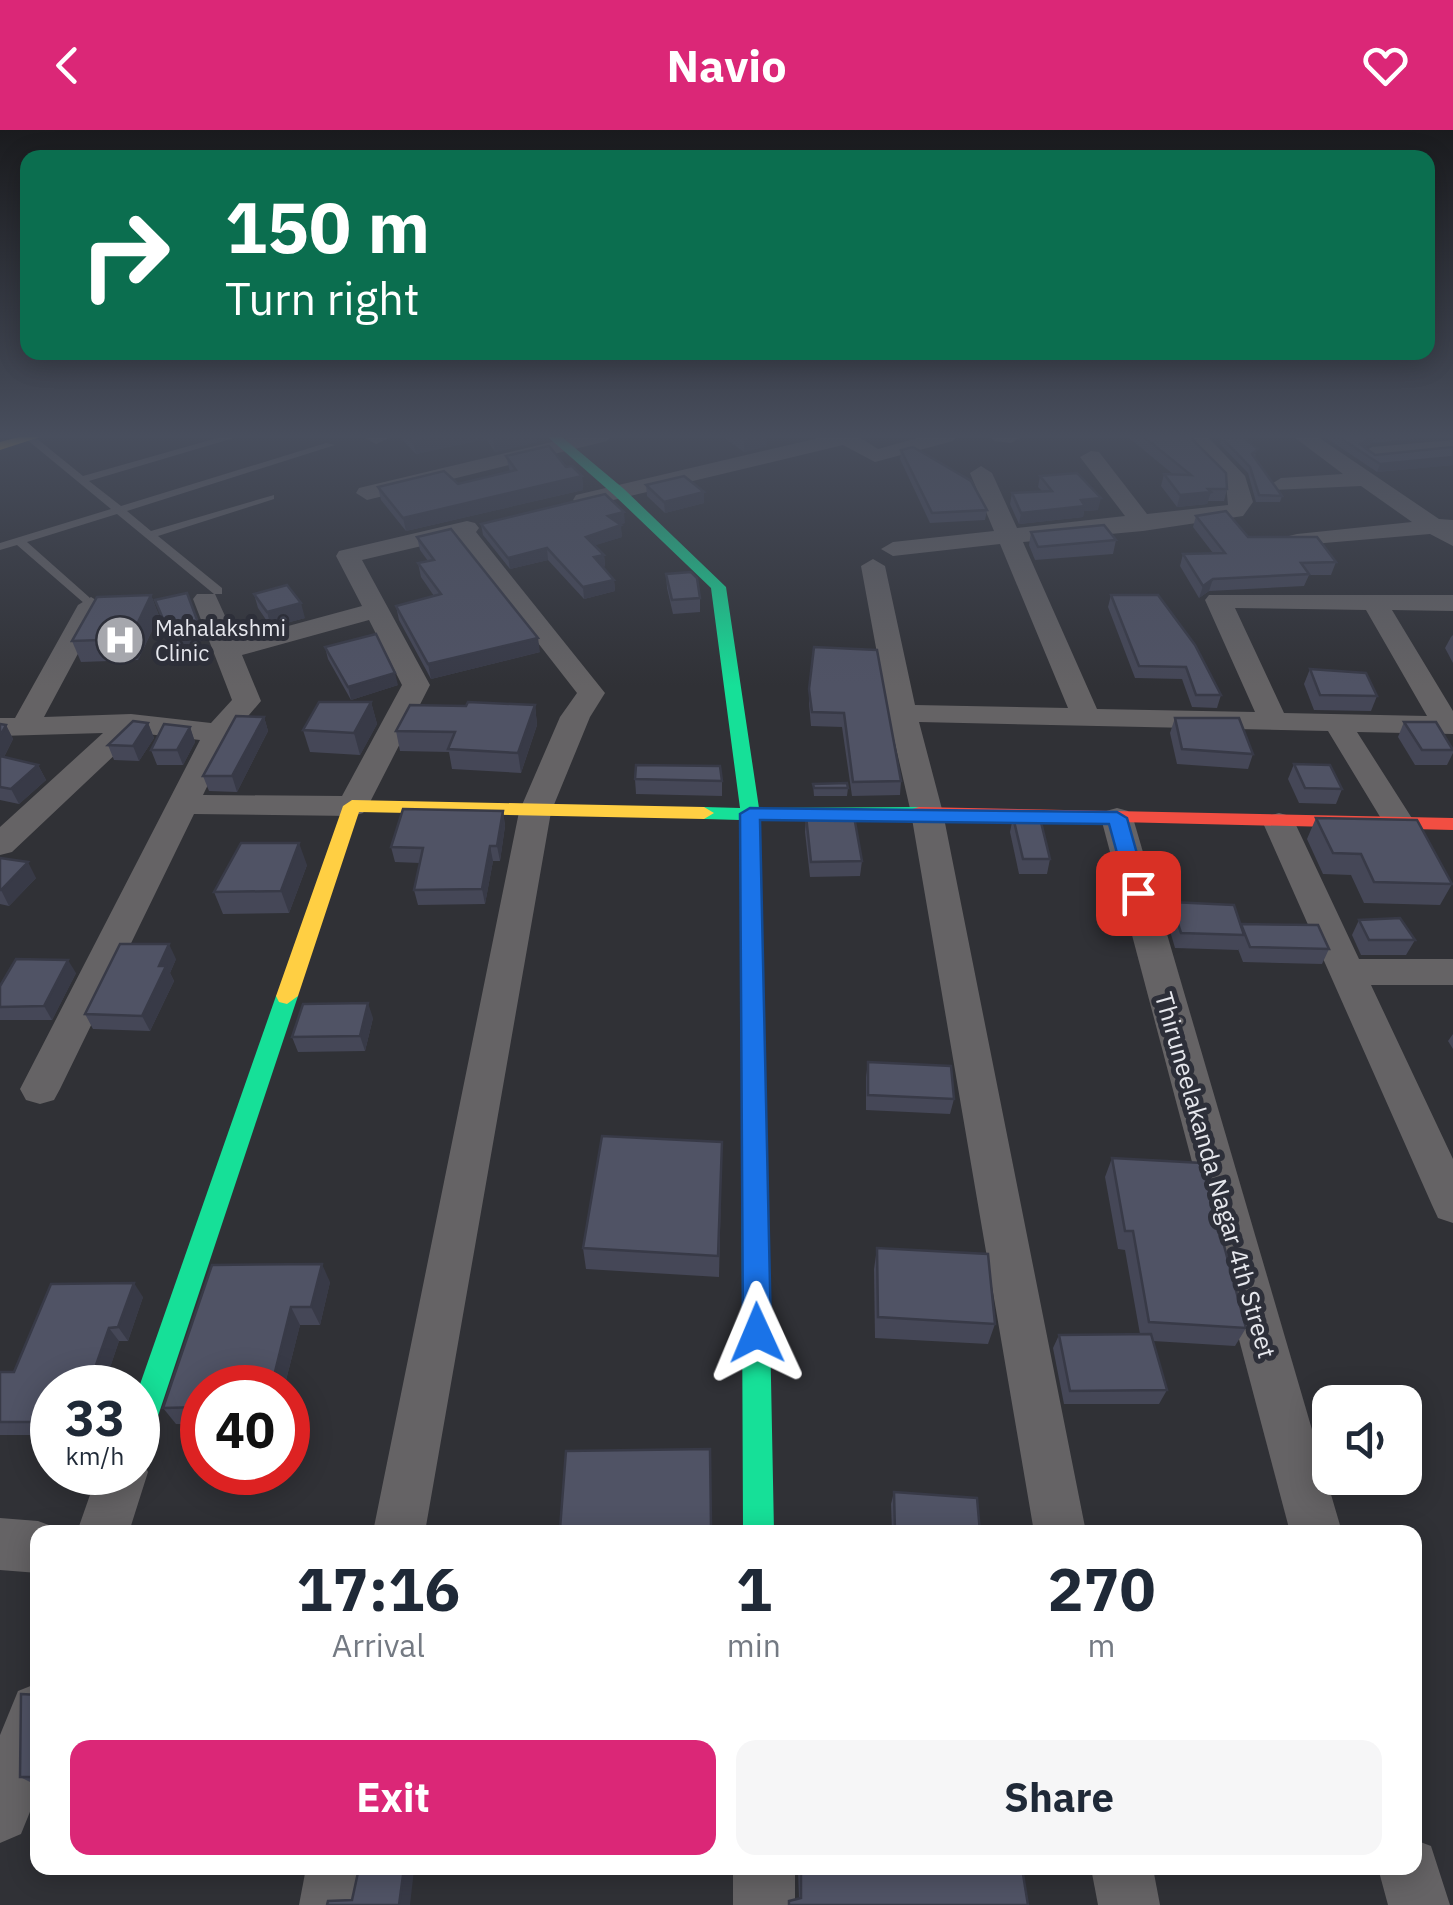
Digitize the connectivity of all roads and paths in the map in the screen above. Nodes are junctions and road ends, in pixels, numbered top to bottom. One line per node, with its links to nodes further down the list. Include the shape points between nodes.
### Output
1 (88, 520): 14 (lane)
2 (131, 520): 12 (lane)
3 (198, 520): 12 (lane)
4 (647, 520): 36 (street, via 718,587)
5 (1003, 520): 13 (street)
6 (1140, 520): 9 (street)
7 (1174, 520): 9 (street)
8 (496, 521): 10 (street)
9 (1143, 524): 13 (street)
10 (461, 529): 21 (street, via 348,556); 33 (street, via 591,693)
11 (1447, 530): 15 (street)
12 (150, 535): 17 (lane)
13 (1011, 536): 23 (street, via 883,557); 24 (street)
14 (20, 541): 16 (lane); 18 (lane)
15 (1298, 541)
16 (0, 547)
17 (212, 595): 22 (street)
18 (88, 602): 29 (street)
19 (1374, 602): 20 (street); 25 (street, via 1218,600); 28 (street)
20 (1453, 603)
21 (376, 610): 22 (street); 32 (street, via 416,686)
22 (227, 651): 30 (street, via 247,701)
23 (902, 713): 24 (street); 35 (street)
24 (1087, 719): 25 (street)
25 (1274, 723): 27 (street)
26 (131, 724): 29 (street); 30 (street); 34 (street)
27 (1338, 724): 28 (street); 39 (street)
28 (1450, 725)
29 (13, 726)
30 (218, 732): 31 (street)
31 (186, 804): 32 (street); 44 (street)
32 (352, 806): 33 (street); 46 (street)
33 (534, 812): 36 (street); 49 (street)
34 (15, 813): 41 (street)
35 (927, 813): 36 (street); 37 (street); 51 (street)
36 (750, 814): 50 (street)
37 (1117, 818): 38 (street); 52 (street, Thiruneelakanda Nagar 4th Street)
38 (1279, 823): 39 (street); 42 (street)
39 (1399, 824): 40 (street)
40 (1453, 824)
41 (0, 844)
42 (1346, 972): 43 (street); 45 (street)
43 (1453, 972)
44 (40, 1089)
45 (1453, 1205)
46 (160, 1366)
47 (115, 1495): 48 (street)
48 (104, 1525)
49 (401, 1525)
50 (760, 1525)
51 (1059, 1525)
52 (1314, 1525)
53 (0, 1544): 54 (street)
54 (30, 1546)
55 (30, 1731): 56 (street)
56 (0, 1812)
57 (335, 1875): 61 (street)
58 (764, 1875): 62 (street)
59 (1123, 1875): 63 (street)
60 (1411, 1875): 64 (street)
61 (330, 1905)
62 (764, 1905)
63 (1129, 1905)
64 (1420, 1905)

